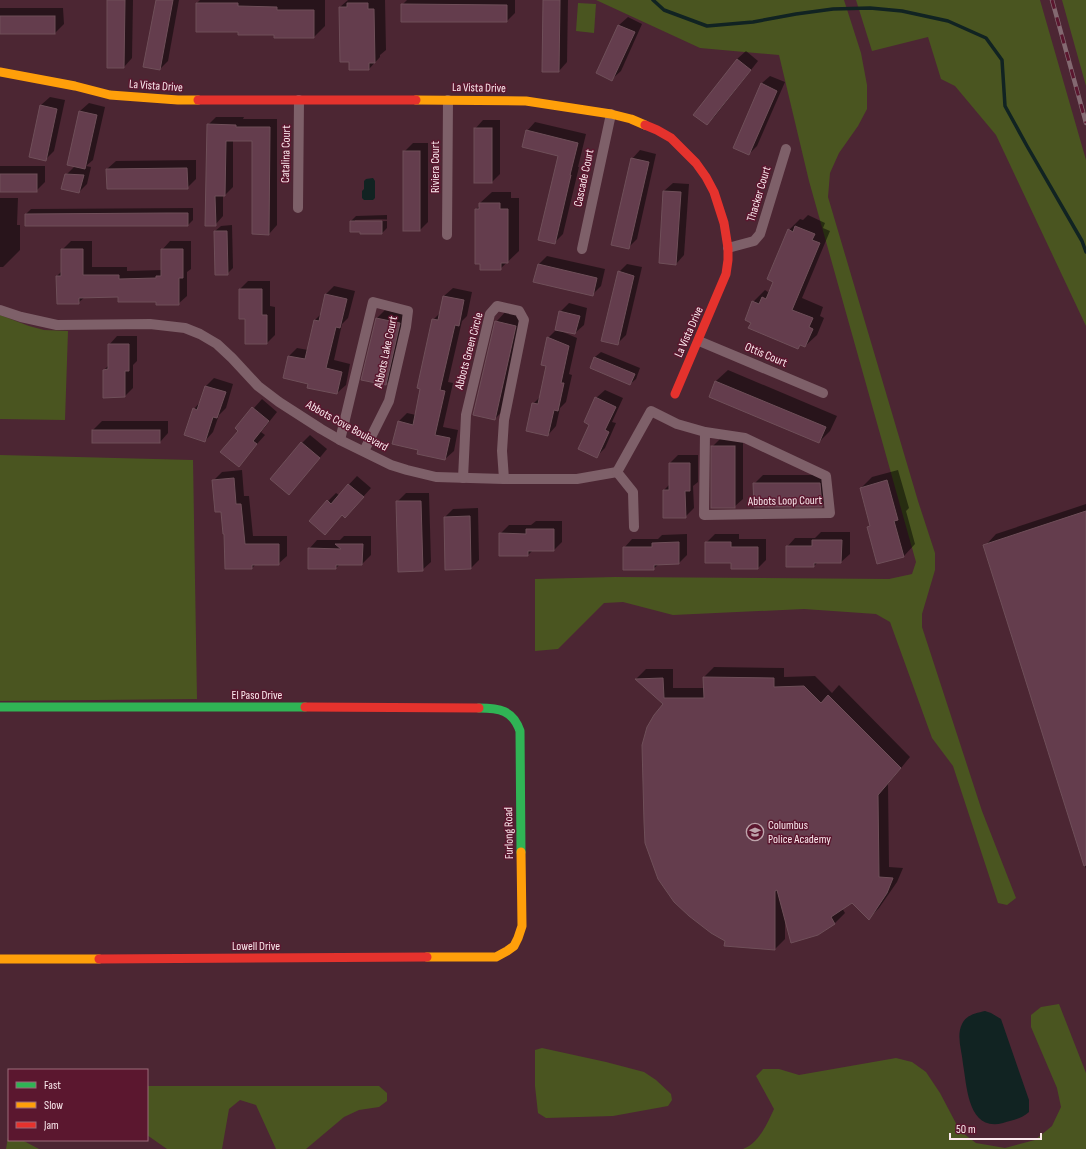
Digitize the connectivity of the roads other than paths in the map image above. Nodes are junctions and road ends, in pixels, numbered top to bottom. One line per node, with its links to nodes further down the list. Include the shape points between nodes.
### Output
1 (0, 72): 2 (street, La Vista Drive, via 110,95 178,100)
2 (299, 100): 3 (street, La Vista Drive); 6 (street, Catalina Court)
3 (448, 100): 4 (street, La Vista Drive, via 526,101); 7 (street, Riviera Court)
4 (611, 114): 8 (street, La Vista Drive, via 631,119 671,138 696,163 714,192 724,223); 9 (street, Cascade Court)
5 (786, 149): 8 (street, Thacker Court, via 760,234 754,241)
6 (298, 208)
7 (447, 236)
8 (728, 248): 11 (street, La Vista Drive, via 726,274)
9 (582, 249)
10 (0, 310): 15 (street, Abbots Cove Boulevard, via 57,325 150,324 185,328 216,344 258,386)
11 (699, 341): 12 (street, Ottis Court); 13 (street, La Vista Drive)
12 (823, 393)
13 (675, 394)
14 (705, 432): 14 (street, Abbots Loop Court, via 745,438 826,476 830,513 704,515); 17 (street, Abbots Loop Court, via 677,424 651,411)
15 (340, 440): 16 (street, Abbots Cove Boulevard); 16 (street, Abbots Lake Court, via 373,302 408,311 389,401)
16 (364, 451): 18 (street, Abbots Cove Boulevard, via 407,470 436,477)
17 (617, 472): 19 (street, Abbots Cove Boulevard, via 576,479); 20 (street, via 633,492)
18 (463, 478): 19 (street, Abbots Cove Boulevard); 19 (street, Abbots Green Circle, via 466,415 490,314 497,306 519,310 524,320 504,420)
19 (504, 479)
20 (634, 528)
21 (0, 708): 22 (street, El Paso Drive, via 492,708)
22 (512, 715): 23 (street, Furlong Road, via 518,722 520,731 522,926 519,939)
23 (511, 950): 24 (street, Lowell Drive, via 496,957)
24 (0, 959)

